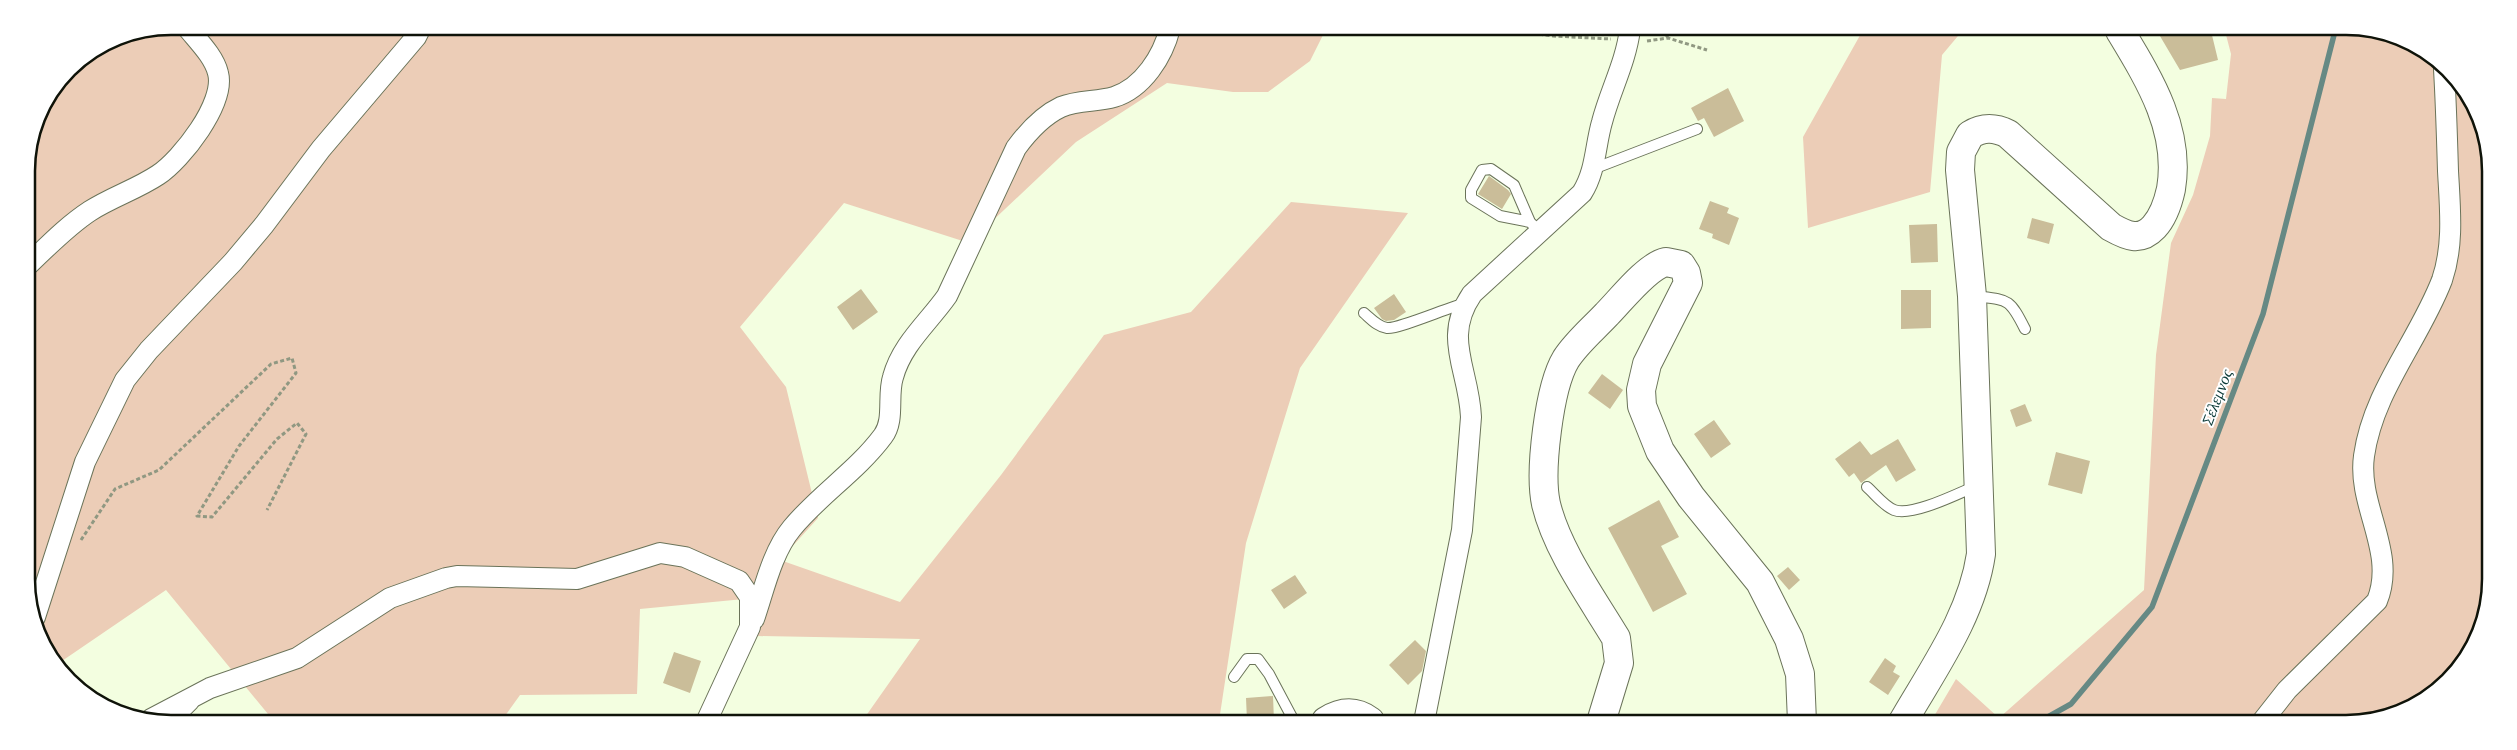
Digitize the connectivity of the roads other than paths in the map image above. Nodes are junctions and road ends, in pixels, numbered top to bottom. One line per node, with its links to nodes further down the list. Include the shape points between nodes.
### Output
1 (193, 35): 10 (street, via 209,56 218,73 219,83 216,97 196,135 170,166 91,210)
2 (417, 35): 17 (street, via 321,149 233,262 149,350 126,380 85,462)
3 (1168, 35): 18 (street, via 1160,57 1135,84 1113,97 1061,107 1024,137 1016,148 947,296 916,332 901,358 893,377 886,430 786,537)
4 (2123, 35): 11 (main road, via 2150,80 2164,114 2173,151 2168,203 2159,222 2142,237 2122,233 2008,134 1998,129 1978,130 1964,143 1960,170)
5 (1629, 36): 8 (street, via 1602,121)
6 (2444, 77): 31 (street, via 2451,224 2449,252 2434,298 2385,391 2371,427 2364,458 2364,486 2382,555 2382,589 2377,601 2287,690)
7 (1697, 129): 8 (lane)
8 (1593, 169): 9 (street, via 1582,193)
9 (1535, 227): 9 (lane, via 1514,185 1491,169 1482,170 1471,190 1471,198 1500,216); 12 (street)
10 (35, 259)
11 (1972, 296): 14 (lane, via 2008,302); 15 (main road)
12 (1466, 303): 13 (lane, via 1393,328 1378,325); 27 (street, via 1457,328 1471,417 1462,530)
13 (1364, 313)
14 (2025, 329)
15 (1980, 484): 16 (lane, via 1918,509 1899,511); 30 (main road, via 1981,554 1978,576 1961,620)
16 (1867, 487)
17 (38, 606)
18 (750, 627): 20 (street, via 750,597 738,581 685,557 669,554 651,555 577,579 457,576 390,598 297,658); 23 (street)
19 (1234, 677): 24 (lane, via 1247,660 1258,659)
20 (210, 688): 21 (street); 22 (lane)
21 (160, 714)
22 (182, 715)
23 (709, 715)
24 (1291, 715)
25 (1338, 715): 26 (main road, via 1352,712)
26 (1360, 715)
27 (1425, 715)
28 (1603, 715): 29 (main road, via 1620,655 1616,638 1564,548 1546,503 1544,476 1551,407 1560,373 1574,348 1650,271 1666,262 1681,265 1688,283 1647,364 1641,390 1642,406 1660,451 1691,497 1760,582 1789,639 1800,674)
29 (1802, 715)
30 (1906, 715)
31 (2267, 715)

